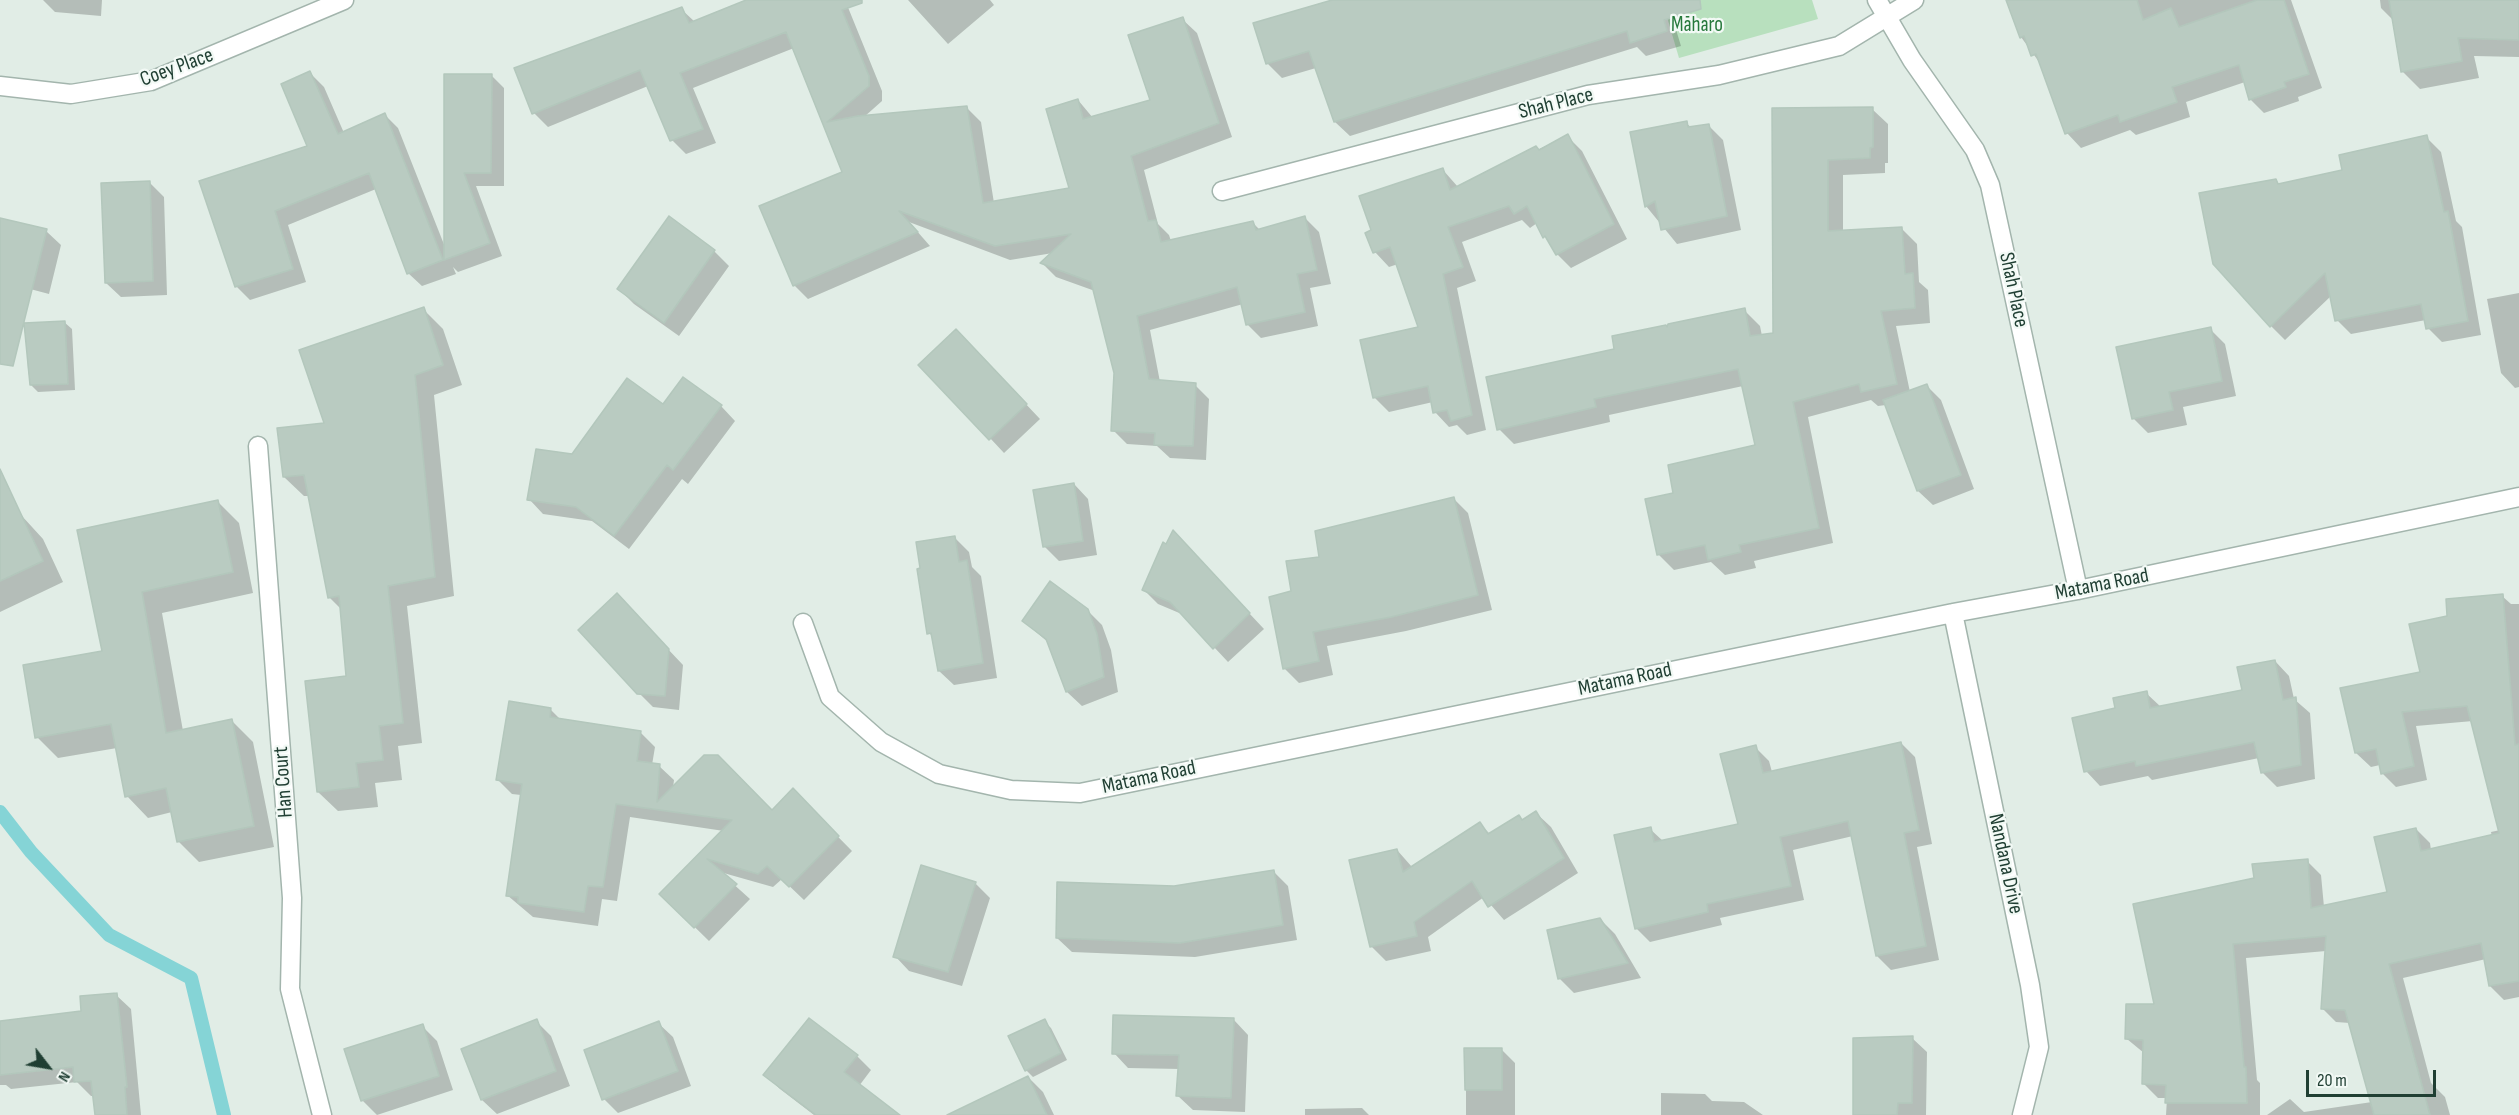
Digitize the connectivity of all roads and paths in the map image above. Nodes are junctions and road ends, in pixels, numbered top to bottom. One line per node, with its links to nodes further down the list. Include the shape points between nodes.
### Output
1 (344, 0): 4 (street, Coey Place, via 152,81 71,94)
2 (1914, 0): 3 (street, Shah Place)
3 (1882, 8): 5 (street, Shah Place, via 1839,46 1719,75 1588,95); 8 (street, Shah Place, via 1912,60 1975,150 1990,185)
4 (0, 86)
5 (1222, 191)
6 (258, 446): 11 (street, Han Court, via 292,898 290,990)
7 (2519, 497): 8 (street, Matama Road)
8 (2078, 590): 9 (street, Matama Road)
9 (1953, 613): 10 (street, Matama Road, via 1080,793 1011,790 939,774 881,742 830,697); 12 (street, Nandana Drive, via 2038,1036 2039,1047)
10 (803, 622)
11 (322, 1115)
12 (2022, 1115)

